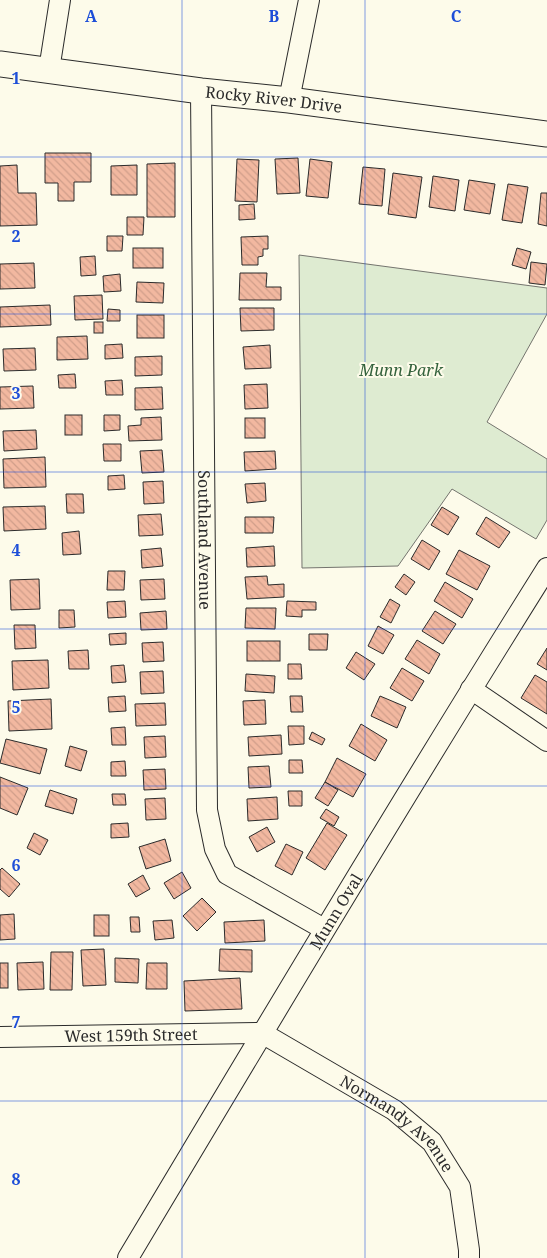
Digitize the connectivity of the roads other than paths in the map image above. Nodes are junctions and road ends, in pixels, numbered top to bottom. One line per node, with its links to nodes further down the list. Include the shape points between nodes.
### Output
1 (60, 0): 4 (street)
2 (309, 0): 6 (street)
3 (0, 64): 4 (main road, Rocky River Drive)
4 (49, 70): 5 (main road, Rocky River Drive)
5 (200, 91): 6 (main road, Rocky River Drive); 11 (street, Southland Avenue, via 207,810 215,849 228,874)
6 (289, 100): 7 (main road, Rocky River Drive)
7 (547, 134)
8 (547, 568): 9 (street, Munn Oval)
9 (471, 689): 10 (street); 11 (street, Munn Oval)
10 (547, 741)
11 (324, 929): 12 (street, Munn Oval)
12 (262, 1033): 13 (street, West 159th Street); 14 (street, Munn Oval); 15 (street, Normandy Avenue, via 394,1110 432,1142 460,1188)
13 (0, 1038)
14 (128, 1258)
15 (469, 1258)

